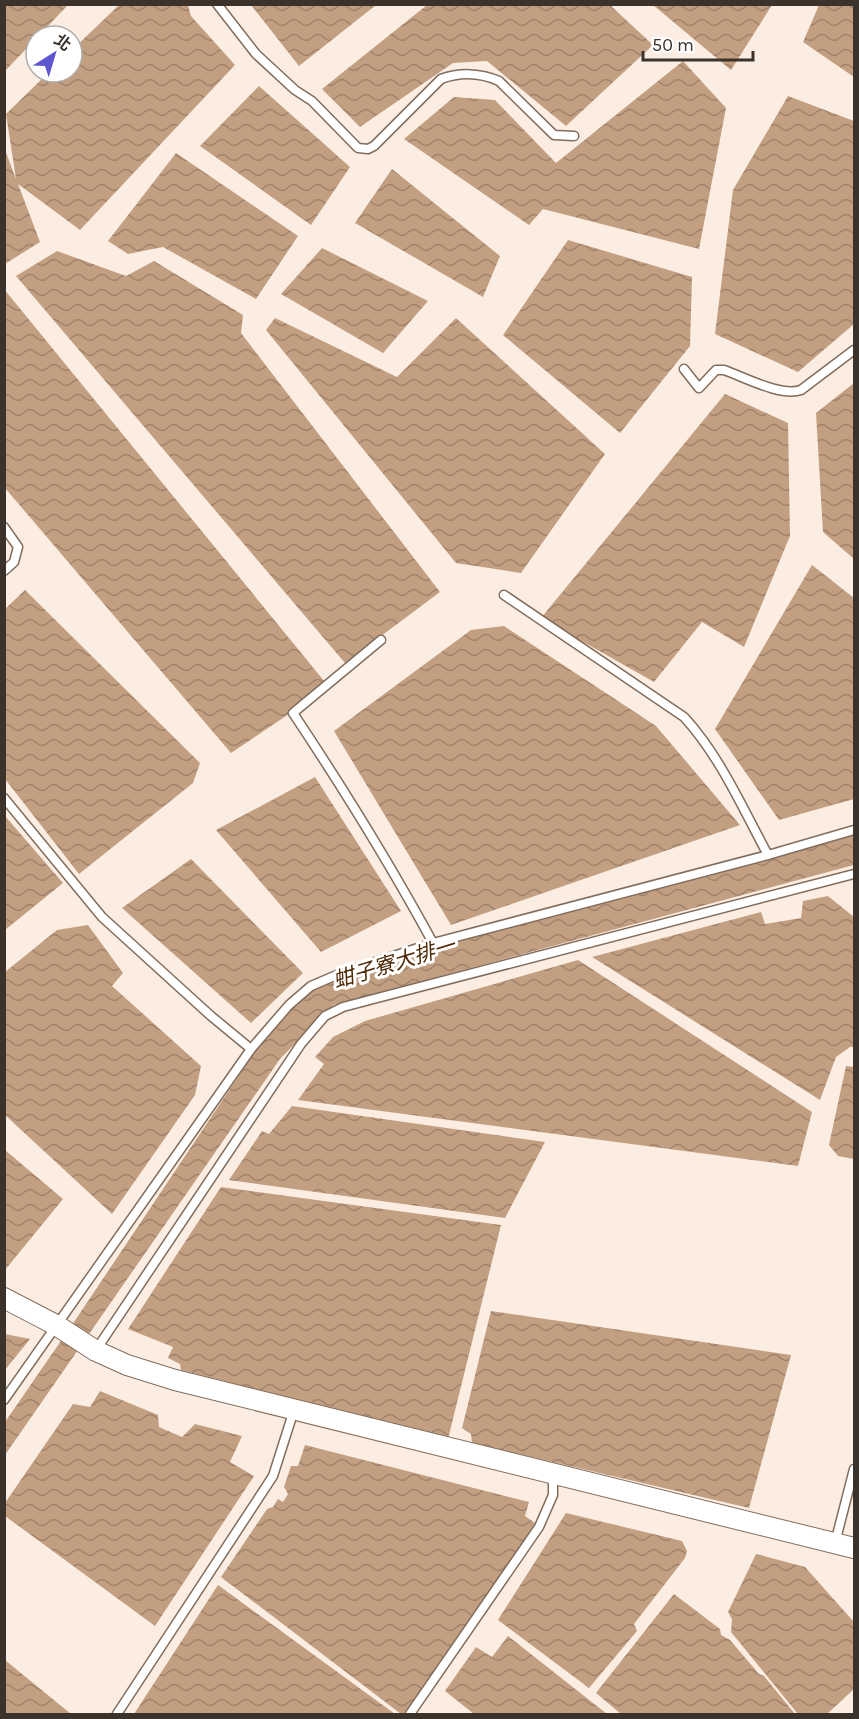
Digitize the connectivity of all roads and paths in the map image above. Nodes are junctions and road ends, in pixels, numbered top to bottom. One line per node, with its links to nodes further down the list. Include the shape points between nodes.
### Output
1 (217, 4): 2 (lane, via 256,54 312,101 358,148 374,146 441,79 454,74 488,76 499,81 554,135)
2 (574, 136)
3 (855, 350): 4 (lane, via 793,393 724,370 716,370 699,388)
4 (684, 369)
5 (4, 527): 6 (lane, via 18,547 14,562)
6 (4, 571)
7 (504, 595): 11 (lane, via 684,717 711,752)
8 (381, 640): 13 (lane, via 293,713 389,862)
9 (4, 798): 14 (lane, via 102,917)
10 (855, 830): 11 (lane)
11 (768, 855): 13 (lane)
12 (855, 874): 17 (lane, via 343,1007 326,1016 301,1044)
13 (433, 943): 14 (lane, via 311,986)
14 (251, 1049): 16 (lane)
15 (4, 1298): 16 (street)
16 (57, 1325): 17 (street); 18 (lane)
17 (96, 1351): 19 (street, via 175,1380)
18 (4, 1400)
19 (294, 1410): 21 (street); 24 (lane, via 273,1476)
20 (855, 1469): 22 (lane)
21 (553, 1474): 22 (street); 25 (lane, via 553,1495 539,1527)
22 (835, 1543): 23 (street)
23 (855, 1548)
24 (117, 1714)
25 (410, 1714)

